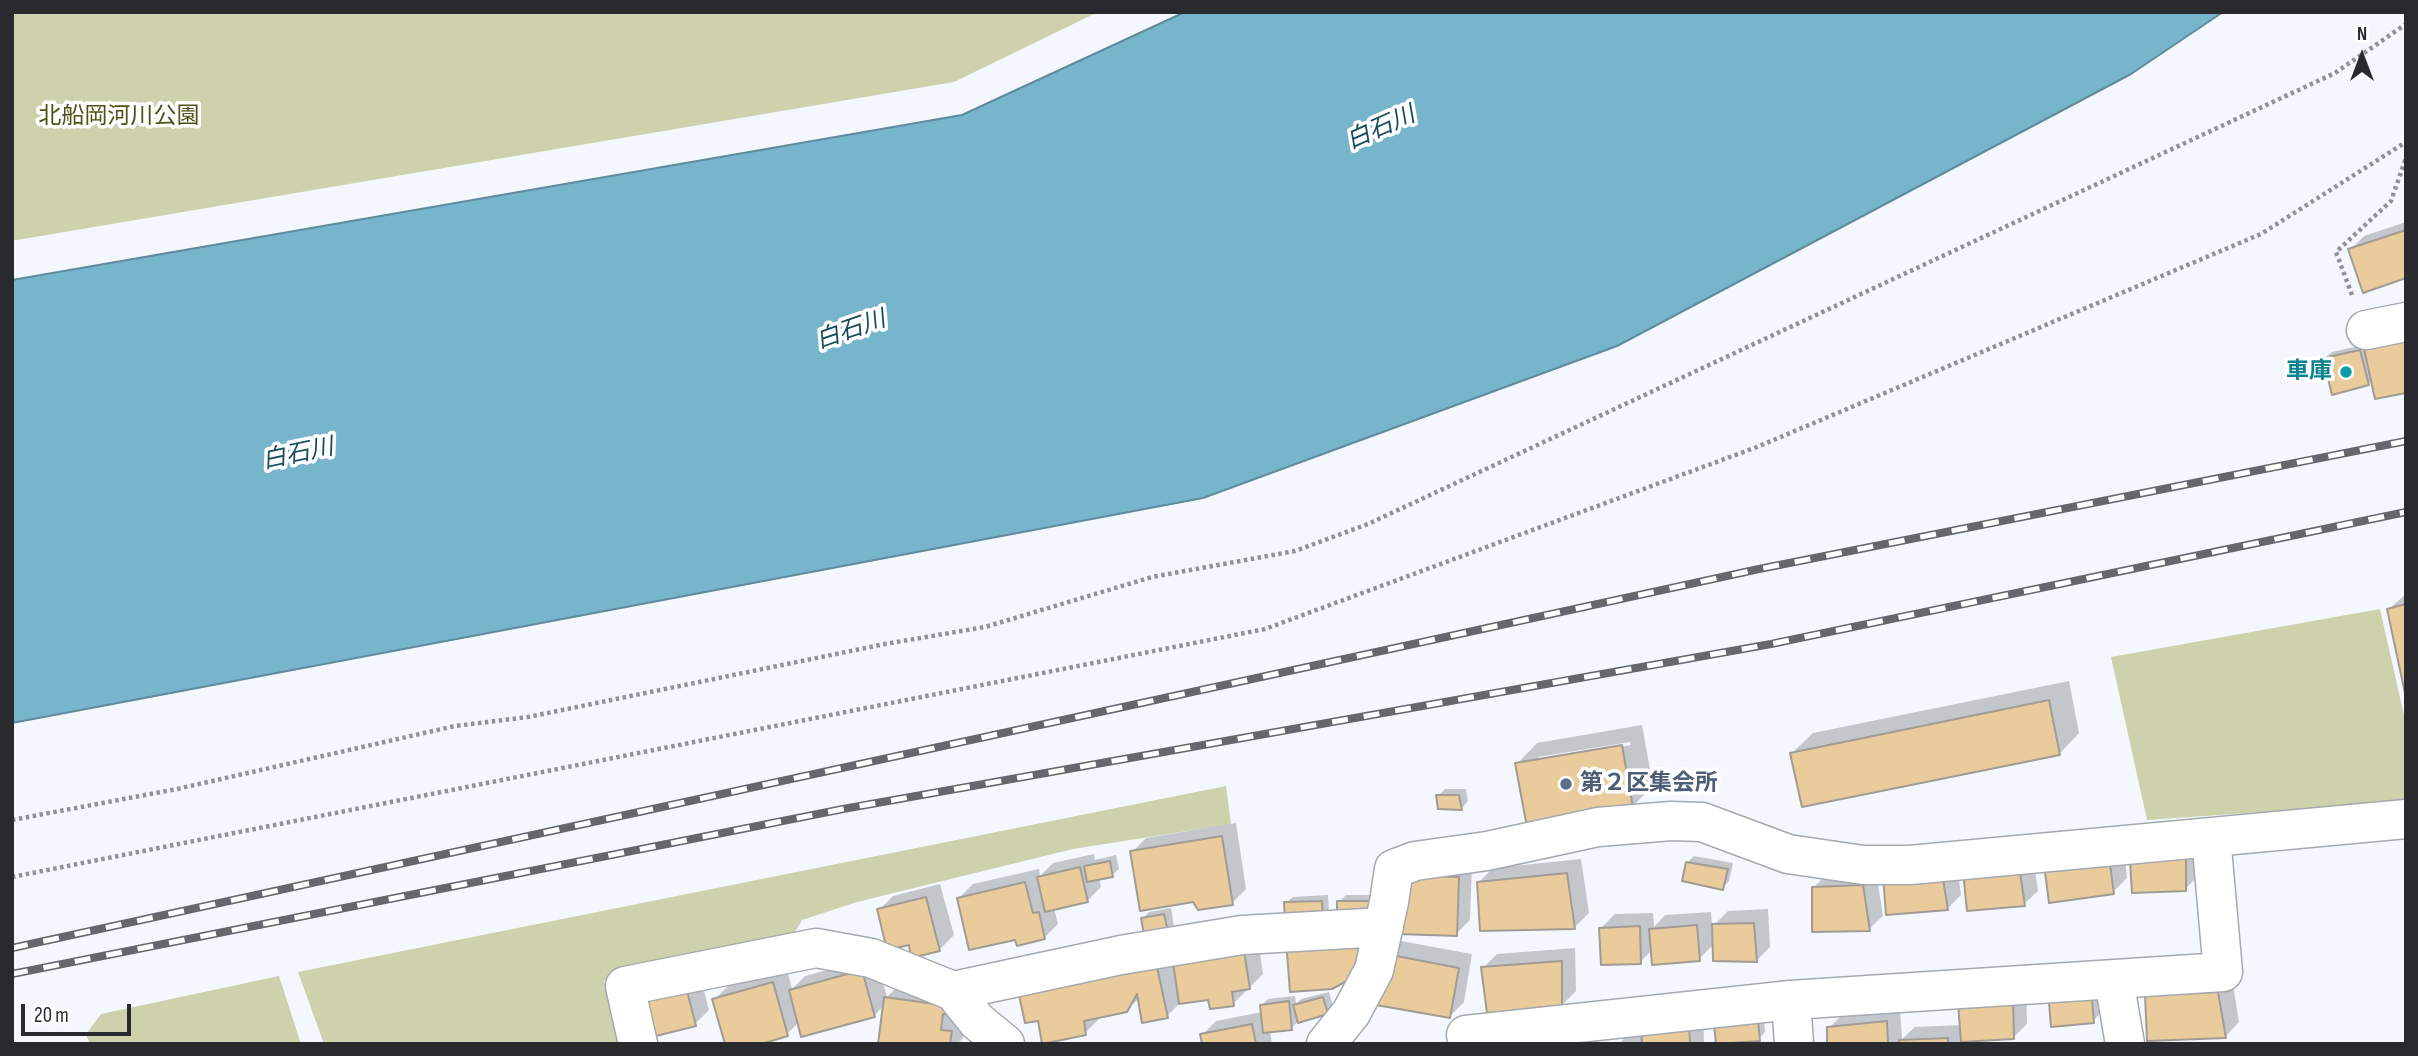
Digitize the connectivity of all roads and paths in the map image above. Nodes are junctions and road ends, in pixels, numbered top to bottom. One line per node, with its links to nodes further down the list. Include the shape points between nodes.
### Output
1 (2406, 24): 7 (path, via 2334,72 1368,524 1295,551 1152,577 985,627 528,717 455,726)
2 (2406, 142): 9 (path, via 2261,234 1757,447 1265,629)
3 (2406, 158): 5 (path, via 2391,201 2336,252)
4 (2406, 322): 5 (street)
5 (2367, 330)
6 (2406, 819): 8 (street)
7 (12, 821)
8 (2211, 837): 10 (street, via 1910,865 1863,865 1788,854 1702,822 1598,827 1415,861 1394,869); 11 (street, via 2223,972)
9 (12, 877)
10 (1384, 927): 12 (street, via 1242,936 1121,955); 17 (street, via 1374,970 1351,1013)
11 (2114, 980): 13 (street); 19 (street)
12 (953, 991): 15 (street, via 871,958 816,948 625,986); 16 (street, via 977,1021)
13 (1791, 1000): 14 (street); 18 (street)
14 (1466, 1035)
15 (638, 1044)
16 (1005, 1044)
17 (1326, 1044)
18 (1794, 1044)
19 (2125, 1044)

